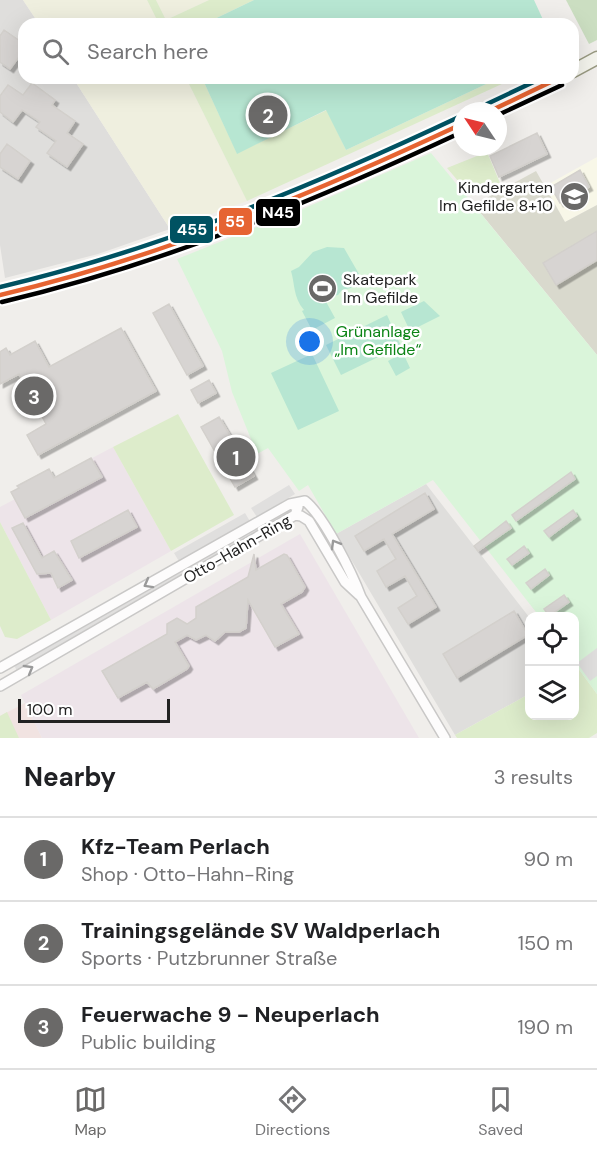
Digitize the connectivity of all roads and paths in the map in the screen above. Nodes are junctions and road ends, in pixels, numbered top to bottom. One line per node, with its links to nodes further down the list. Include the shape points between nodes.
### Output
1 (597, 58): 2 (main road)
2 (579, 68)
3 (546, 84): 4 (main road)
4 (507, 103)
5 (453, 128): 6 (main road, via 203,235 114,265)
6 (0, 295)
7 (290, 504): 8 (street, Otto-Hahn-Ring, via 297,507); 9 (street, one-way to 7, via 354,577 311,505 305,501); 10 (street, Otto-Hahn-Ring, one-way to 10)
8 (295, 515): 9 (street, via 309,521 345,582); 11 (street, Otto-Hahn-Ring, one-way to 8)
9 (361, 597): 12 (street)
10 (0, 668)
11 (1, 682)
12 (445, 738)

